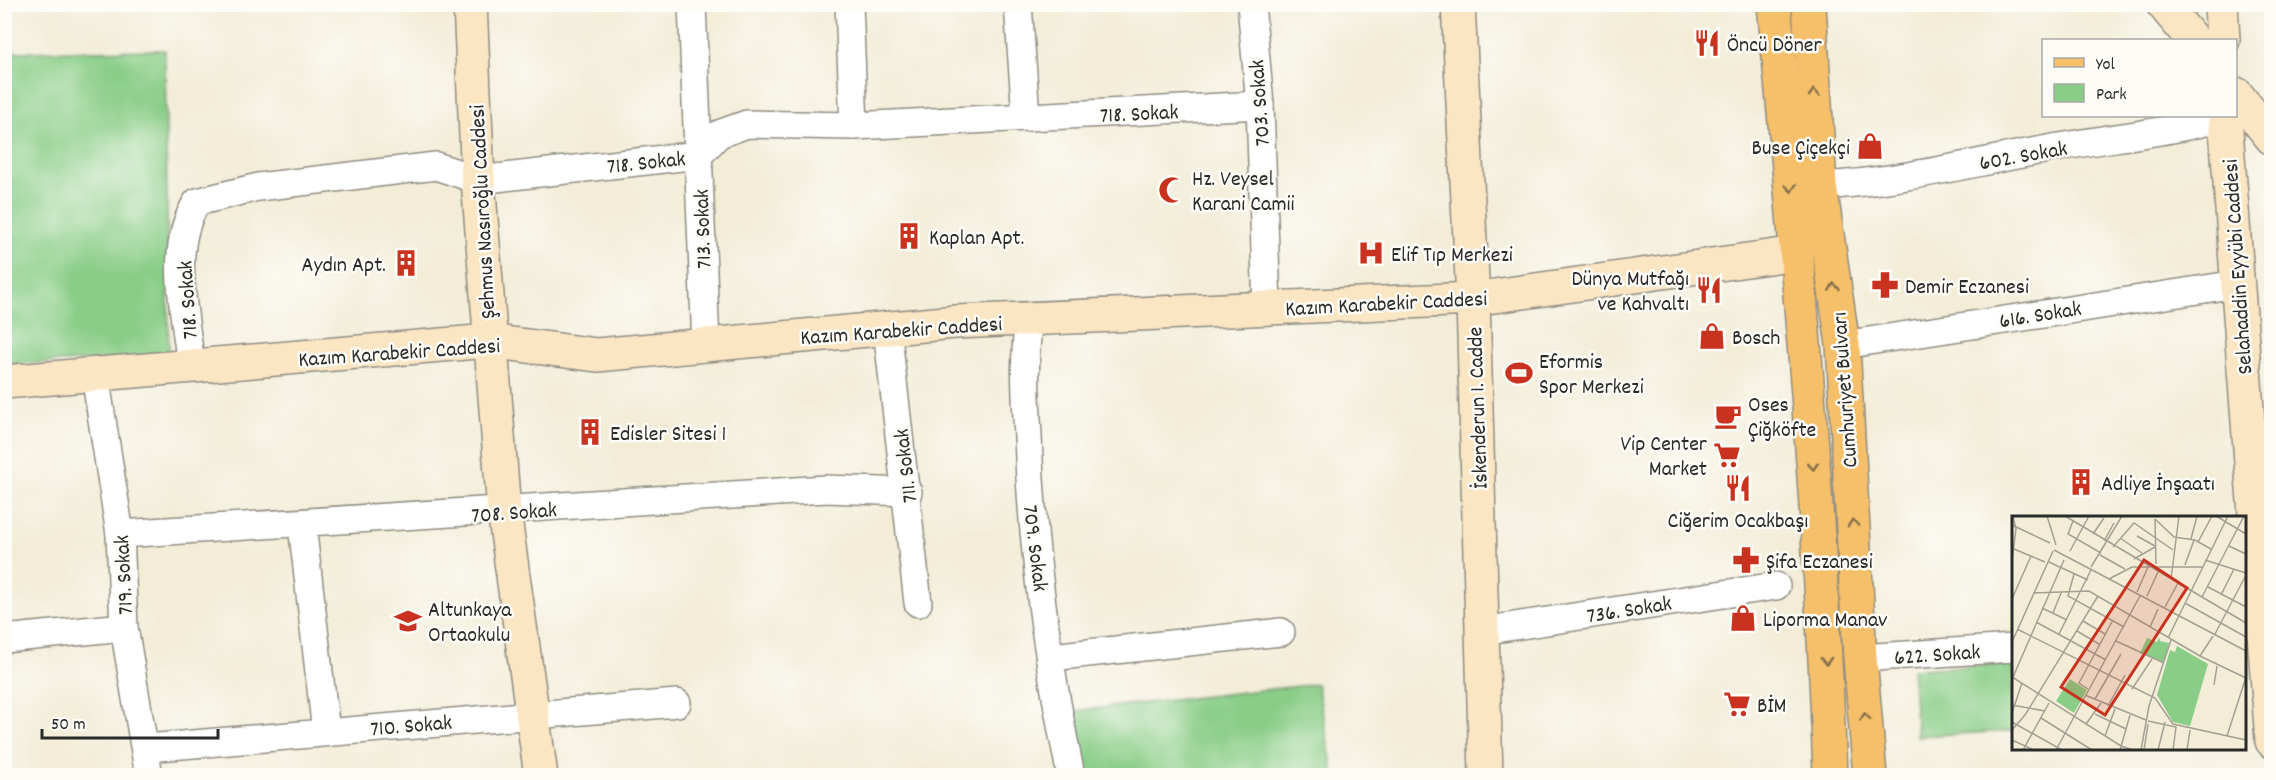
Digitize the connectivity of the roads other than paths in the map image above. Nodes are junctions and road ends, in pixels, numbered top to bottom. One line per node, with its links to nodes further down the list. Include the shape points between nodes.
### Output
1 (470, 4): 21 (street, Şehmus Nasıroğlu Caddesi)
2 (692, 4): 20 (street, 713. Sokak)
3 (849, 4): 18 (street)
4 (1018, 4): 15 (street)
5 (1251, 4): 13 (street, 703. Sokak)
6 (1458, 4): 25 (street, İskenderun 1. Cadde)
7 (1774, 4): 23 (main road, Cumhuriyet Bulvarı, one-way to 23)
8 (1809, 4): 22 (main road, Cumhuriyet Bulvarı, one-way to 8)
9 (2163, 4): 11 (street)
10 (2220, 4): 12 (street)
11 (2192, 39)
12 (2223, 39)
13 (1260, 105): 15 (street, 718. Sokak); 26 (street, 703. Sokak)
14 (2237, 115): 19 (street)
15 (1026, 117): 18 (street, 718. Sokak)
16 (2212, 117): 22 (street, 602. Sokak, via 2196,125 1858,184)
17 (2229, 117): 24 (street, Selahaddin Eyyübi Caddesi)
18 (854, 126): 20 (street, 718. Sokak, via 747,124 719,134)
19 (2271, 138)
20 (699, 155): 21 (street, 718. Sokak); 30 (street, 713. Sokak)
21 (478, 180): 29 (street, Şehmus Nasıroğlu Caddesi); 32 (street, 718. Sokak, via 436,166 258,187 197,202 188,215 180,261)
22 (1820, 186): 31 (main road, Cumhuriyet Bulvarı, one-way to 22)
23 (1797, 253): 25 (street, Kazım Karabekir Caddesi); 59 (main road, Cumhuriyet Bulvarı, one-way to 59, via 1824,608)
24 (2237, 284): 31 (street, 616. Sokak); 36 (street, Selahaddin Eyyübi Caddesi)
25 (1473, 299): 26 (street, Kazım Karabekir Caddesi); 43 (street, İskenderun 1. Cadde)
26 (1267, 309): 27 (street, Kazım Karabekir Caddesi)
27 (1029, 320): 28 (street, Kazım Karabekir Caddesi); 48 (street, 709. Sokak, via 1024,349 1030,498)
28 (887, 328): 30 (street, Kazım Karabekir Caddesi); 35 (street, 711. Sokak)
29 (489, 341): 30 (street, Kazım Karabekir Caddesi, via 597,355); 32 (street, Kazım Karabekir Caddesi); 37 (street, Şehmus Nasıroğlu Caddesi)
30 (706, 345)
31 (1843, 345): 49 (main road, Cumhuriyet Bulvarı, one-way to 31)
32 (191, 367): 33 (street, Kazım Karabekir Caddesi)
33 (95, 375): 34 (street, Kazım Karabekir Caddesi); 39 (street, 719. Sokak)
34 (4, 382)
35 (908, 492): 37 (street, 708. Sokak, via 826,489); 41 (street, 711. Sokak)
36 (2262, 492): 45 (street, Selahaddin Eyyübi Caddesi)
37 (504, 511): 38 (street, 708. Sokak); 51 (street, Şehmus Nasıroğlu Caddesi)
38 (302, 525): 39 (street, 708. Sokak); 52 (street)
39 (120, 534): 42 (street, 719. Sokak)
40 (1776, 586): 43 (street, 736. Sokak)
41 (918, 603)
42 (124, 627): 46 (street); 54 (street, 719. Sokak)
43 (1482, 631): 58 (street, İskenderun 1. Cadde)
44 (1281, 632): 48 (street)
45 (2254, 632): 53 (street, Selahaddin Eyyübi Caddesi)
46 (4, 639)
47 (2012, 648): 49 (street, 622. Sokak)
48 (1051, 657): 57 (street, 709. Sokak)
49 (1860, 658): 60 (main road, Cumhuriyet Bulvarı, one-way to 49)
50 (677, 703): 51 (street, 710. Sokak)
51 (534, 713): 52 (street, 710. Sokak); 56 (street, Şehmus Nasıroğlu Caddesi)
52 (326, 732): 54 (street, 710. Sokak)
53 (2271, 741)
54 (146, 748): 55 (street, 719. Sokak)
55 (149, 776)
56 (541, 776)
57 (1071, 776)
58 (1486, 776)
59 (1830, 776)
60 (1870, 776)

